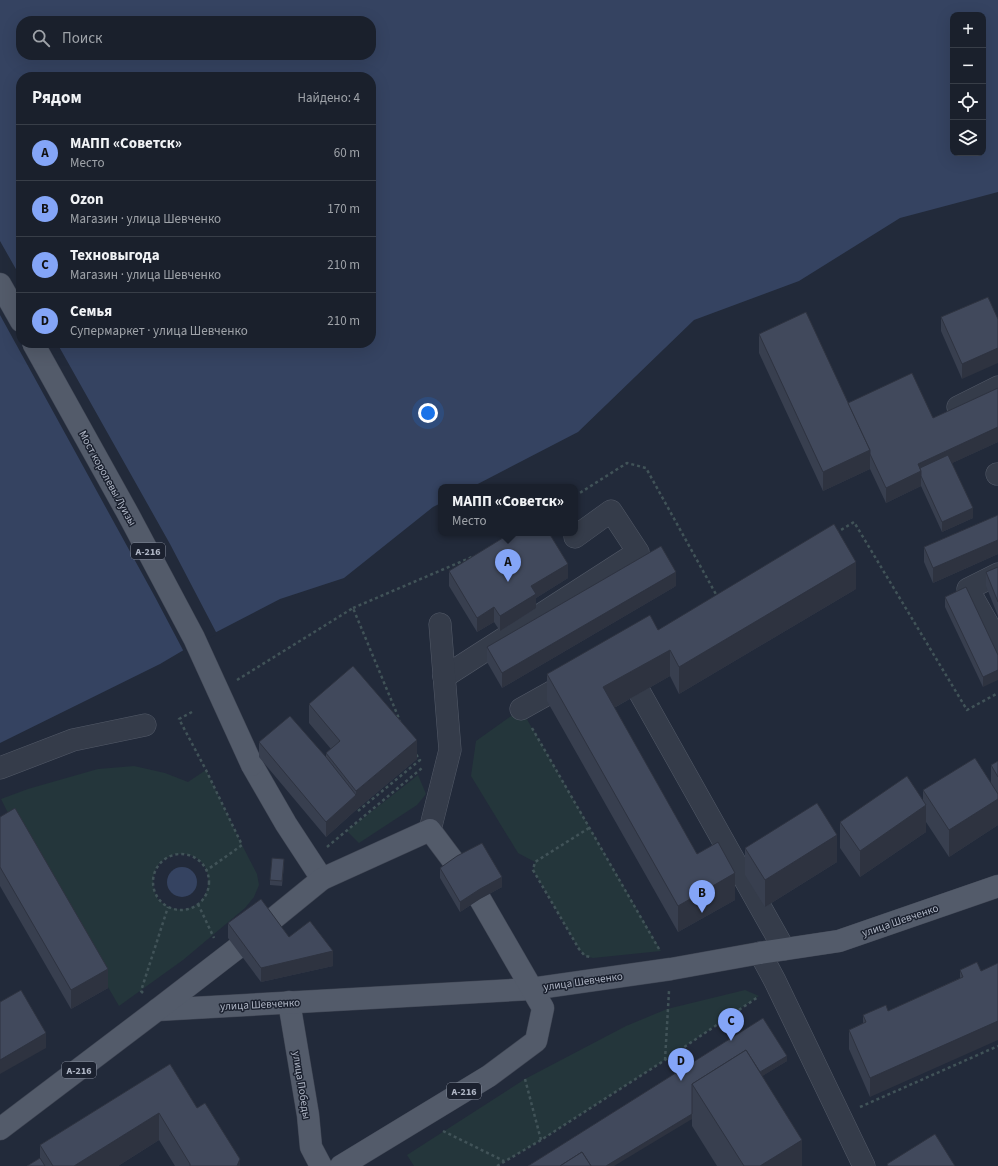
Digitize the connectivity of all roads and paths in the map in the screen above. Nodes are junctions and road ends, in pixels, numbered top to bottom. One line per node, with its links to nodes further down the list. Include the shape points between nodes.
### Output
1 (0, 284): 2 (main road)
2 (16, 312)
3 (36, 348): 30 (main road, Мост королевы Луизы / А-216, bridge, via 194,638 252,765)
4 (998, 387): 5 (street)
5 (958, 407)
6 (578, 494): 11 (path, via 627,463 646,468)
7 (834, 534): 19 (path, via 854,522 967,710)
8 (578, 535): 16 (street, via 611,511 638,552)
9 (474, 556): 12 (path)
10 (998, 574): 14 (street, via 968,589)
11 (719, 599)
12 (353, 608): 17 (path); 22 (path)
13 (440, 624): 16 (street)
14 (998, 642)
15 (590, 671): 20 (street)
16 (444, 676): 29 (street, via 450,750)
17 (233, 682)
18 (640, 693): 41 (street)
19 (998, 693)
20 (521, 709): 28 (path)
21 (192, 712): 32 (path, via 179,719 242,845)
22 (400, 721)
23 (145, 725): 26 (street, via 73,740)
24 (412, 748): 27 (path, via 420,760)
25 (424, 766): 30 (path)
26 (0, 768)
27 (358, 811)
28 (589, 828): 42 (path, via 661,951); 44 (path, via 535,862 533,870 579,949 585,956)
29 (430, 830): 31 (main road); 33 (main road)
30 (310, 860): 33 (main road, А-216)
31 (457, 866)
32 (207, 870): 36 (path, via 208,889); 37 (path, via 193,856 184,854 175,854 159,864 154,873 154,891 158,899)
33 (322, 879): 38 (main road)
34 (998, 886): 41 (main road, улица Шевченко, via 838,941)
35 (480, 899): 47 (main road, А-216)
36 (198, 904): 37 (path, via 190,909 181,910); 39 (path)
37 (168, 906): 49 (path, via 141,991)
38 (268, 923)
39 (214, 939)
40 (236, 948): 49 (main road, А-216)
41 (784, 949): 43 (main road, улица Шевченко)
42 (653, 952)
43 (760, 953): 45 (main road, улица Шевченко); 46 (street)
44 (593, 958)
45 (671, 969): 47 (main road, улица Шевченко); 51 (path)
46 (775, 982): 51 (path, via 759,996); 53 (street)
47 (531, 989): 48 (main road, улица Шевченко); 59 (main road, А-216, via 544,1008 536,1041 489,1076)
48 (289, 1002): 49 (main road, улица Шевченко); 58 (main road, улица Победы, via 311,1147)
49 (157, 1010): 54 (main road, А-216)
50 (998, 1046): 53 (path)
51 (665, 1060): 56 (path)
52 (525, 1079): 56 (path)
53 (840, 1116): 61 (street)
54 (0, 1129)
55 (443, 1131): 57 (path)
56 (541, 1140): 57 (path)
57 (504, 1161): 60 (path)
58 (321, 1166)
59 (341, 1166)
60 (497, 1166)
61 (864, 1166)

